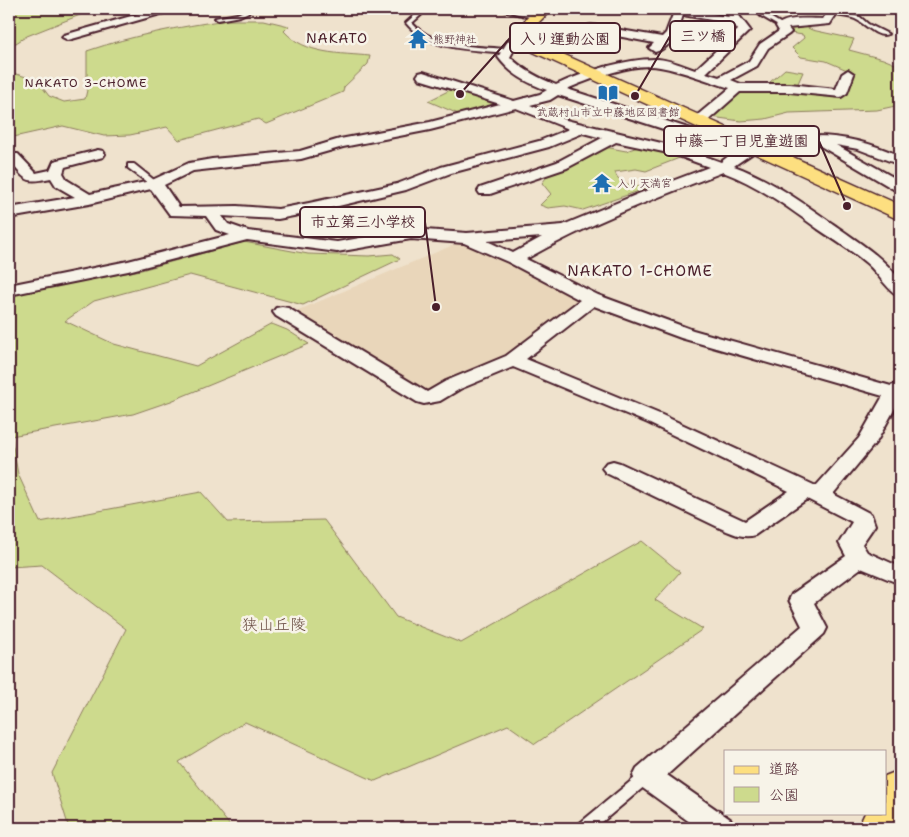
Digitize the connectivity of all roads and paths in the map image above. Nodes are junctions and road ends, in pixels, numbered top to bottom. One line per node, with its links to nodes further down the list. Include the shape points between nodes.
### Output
1 (252, 9): 10 (lane, via 238,16)
2 (412, 9): 17 (lane, via 419,14 409,23 430,39)
3 (510, 9): 9 (street)
4 (729, 9): 11 (street)
5 (757, 9): 12 (lane)
6 (158, 10): 15 (street)
7 (680, 10): 11 (street); 16 (street, via 671,35)
8 (831, 11): 12 (street, via 826,22); 14 (lane, via 858,18)
9 (542, 12): 13 (main road)
10 (218, 18)
11 (740, 22): 19 (street, via 744,30)
12 (782, 26): 23 (street, via 785,32 764,46 753,63)
13 (527, 33): 16 (street, via 564,36 591,28); 17 (street); 20 (main road, via 531,43 539,49)
14 (885, 34)
15 (68, 37)
16 (665, 41): 18 (street)
17 (505, 51): 25 (street, via 507,62 520,72)
18 (636, 64): 19 (street, via 659,63); 20 (street)
19 (699, 73): 23 (street)
20 (593, 74): 25 (street); 26 (main road)
21 (848, 74): 24 (street, via 841,93 790,88)
22 (431, 77): 27 (street)
23 (722, 80): 24 (street)
24 (737, 88): 29 (street)
25 (556, 90): 27 (street, via 545,98); 28 (street)
26 (655, 102): 28 (street); 29 (main road)
27 (516, 104): 30 (street); 42 (street, via 438,124 346,142 301,156 189,167)
28 (632, 114): 31 (street, via 693,134)
29 (699, 121): 31 (main road)
30 (581, 129): 32 (street); 46 (street, via 544,144 446,170 401,187 309,208 278,214)
31 (722, 131): 35 (main road)
32 (614, 138): 40 (street, via 676,151); 44 (street, via 562,165)
33 (816, 140): 34 (street); 38 (street, via 852,143); 43 (street)
34 (800, 141)
35 (755, 146): 40 (street); 48 (main road)
36 (98, 154): 41 (street, via 59,164)
37 (13, 157): 41 (street, via 33,178)
38 (900, 161)
39 (131, 166): 42 (lane)
40 (724, 167): 49 (street); 54 (street, via 762,184 872,259)
41 (56, 173): 45 (street, via 61,183)
42 (155, 184): 45 (street); 46 (street, via 175,212)
43 (900, 187)
44 (485, 191)
45 (88, 198): 47 (street)
46 (210, 211): 50 (street, via 222,227)
47 (9, 213)
48 (900, 213)
49 (566, 230): 51 (street); 52 (street)
50 (246, 235): 51 (street, via 337,247 411,234); 53 (street, via 191,252)
51 (467, 238): 52 (street)
52 (514, 259): 55 (street)
53 (9, 290)
54 (900, 291)
55 (592, 299): 57 (street); 58 (street, via 687,334)
56 (282, 312): 57 (street, via 424,398 433,397)
57 (513, 360): 60 (street, via 655,419)
58 (897, 391): 60 (street, via 867,441)
59 (613, 468): 60 (street, via 748,530)
60 (812, 493): 61 (street, via 863,519 864,525 850,543)
61 (859, 558): 62 (street); 63 (street, via 801,600 815,628)
62 (900, 576)
63 (647, 776): 67 (lane); 68 (street)
64 (900, 786): 65 (main road)
65 (886, 813)
66 (885, 814): 69 (main road)
67 (585, 828)
68 (720, 828)
69 (878, 828)

